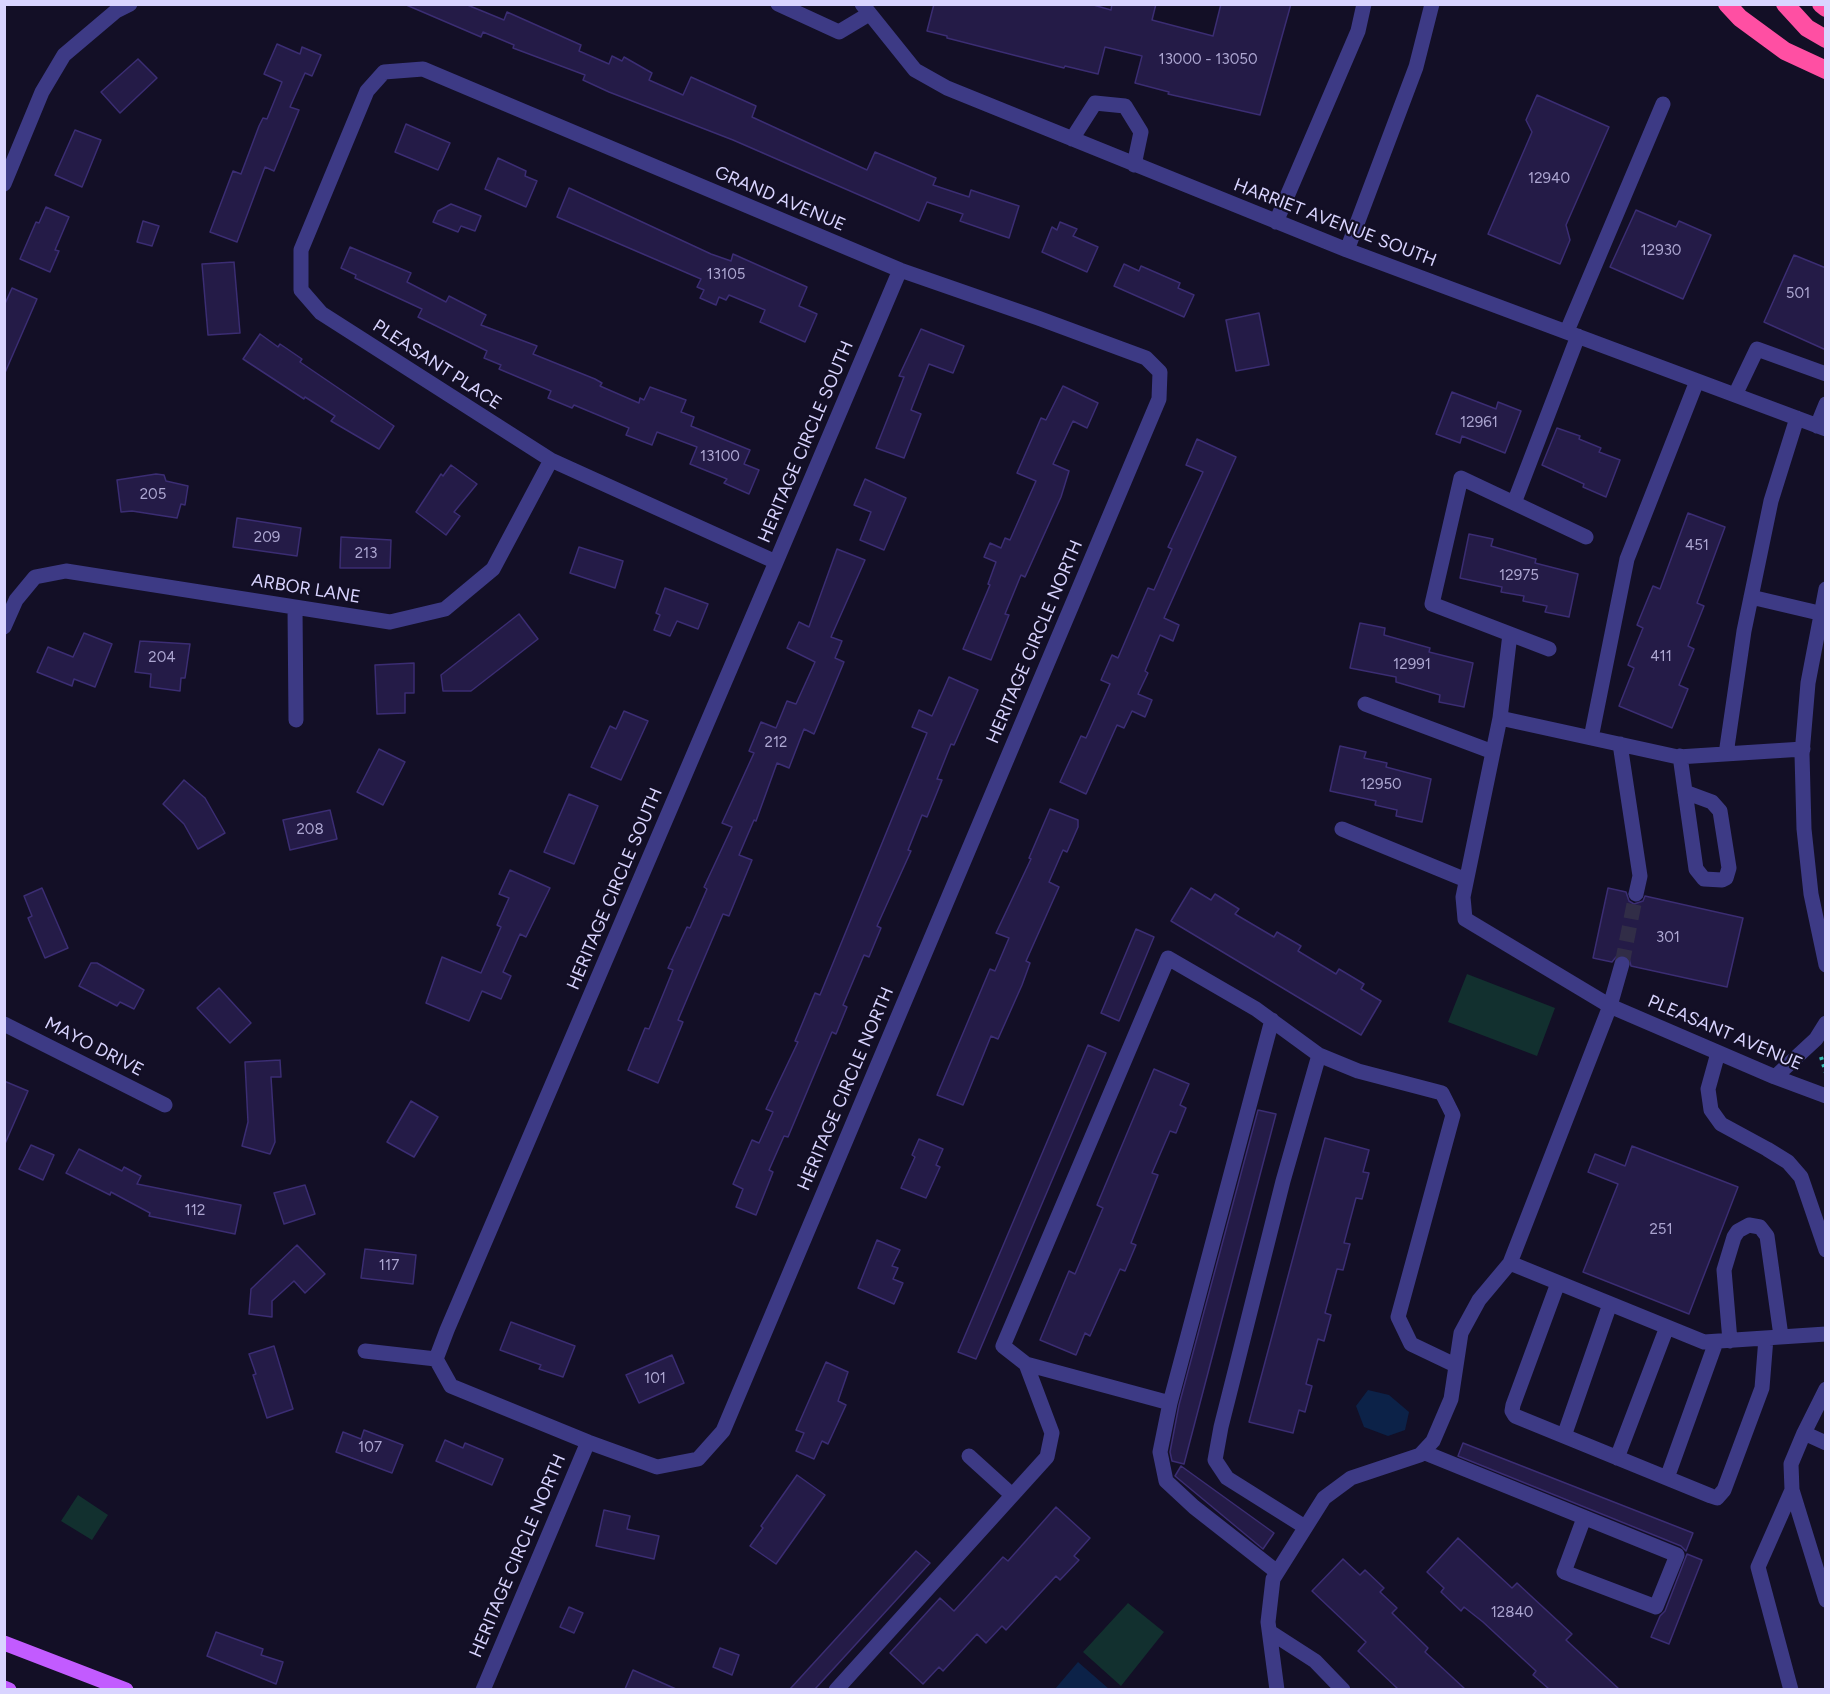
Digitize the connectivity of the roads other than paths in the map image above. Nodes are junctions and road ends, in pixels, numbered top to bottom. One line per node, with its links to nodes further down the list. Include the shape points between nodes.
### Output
1 (130, 4): 16 (street, via 116,11 64,55 42,92)
2 (778, 4): 9 (street, via 838,32)
3 (1364, 4): 17 (street, via 1358,31)
4 (1432, 4): 18 (street, via 1416,67)
5 (1727, 4): 11 (highway, via 1785,51)
6 (1785, 4): 10 (highway)
7 (1821, 4): 8 (highway)
8 (1826, 8)
9 (865, 9): 14 (street, HARRIET AVENUE SOUTH, via 915,70 947,88)
10 (1826, 39)
11 (1826, 70)
12 (384, 72): 19 (street, GRAND AVENUE, via 423,69); 28 (street, PLEASANT PLACE, via 367,91 301,250 301,290 321,313)
13 (1663, 104): 20 (street)
14 (1072, 139): 15 (street, HARRIET AVENUE SOUTH); 15 (street, via 1095,103 1125,106 1141,132)
15 (1134, 165): 17 (street, HARRIET AVENUE SOUTH)
16 (4, 184)
17 (1276, 222): 18 (street, HARRIET AVENUE SOUTH)
18 (1347, 250): 20 (street, HARRIET AVENUE SOUTH)
19 (900, 270): 21 (street, GRAND AVENUE, via 1146,358); 31 (street, HERITAGE CIRCLE SOUTH)
20 (1572, 334): 23 (street, HARRIET AVENUE SOUTH); 29 (street)
21 (1160, 372): 79 (street, HERITAGE CIRCLE NORTH, via 1159,399 723,1431 698,1459 657,1467)
22 (1826, 374): 24 (street, via 1757,349)
23 (1697, 381): 24 (street, HARRIET AVENUE SOUTH); 42 (street, via 1627,559)
24 (1735, 395): 26 (street, HARRIET AVENUE SOUTH)
25 (1826, 404): 27 (street)
26 (1797, 418): 27 (street, HARRIET AVENUE SOUTH); 33 (street, via 1771,501)
27 (1821, 428)
28 (551, 460): 31 (street, PLEASANT PLACE); 34 (street, ARBOR LANE, via 493,569 445,609 390,622)
29 (1514, 503): 30 (street); 37 (street, via 1461,478 1431,604)
30 (1586, 537)
31 (776, 562): 72 (street, HERITAGE CIRCLE SOUTH)
32 (1826, 589): 35 (street)
33 (1751, 597): 35 (street); 46 (street)
34 (295, 608): 36 (street, ARBOR LANE, via 66,571 35,577 16,600); 41 (street)
35 (1819, 613): 44 (street)
36 (4, 627)
37 (1510, 634): 38 (street); 40 (street)
38 (1549, 649)
39 (1365, 704): 45 (street)
40 (1500, 718): 42 (street); 45 (street)
41 (296, 720)
42 (1592, 738): 43 (street)
43 (1620, 744): 47 (street); 51 (street, via 1640,876)
44 (1803, 749): 46 (street); 53 (street, via 1803,829)
45 (1493, 752): 50 (street)
46 (1726, 754): 47 (street)
47 (1680, 756): 48 (street)
48 (1685, 792): 48 (street, via 1696,869 1704,879 1722,880 1729,868 1720,811 1712,802)
49 (1342, 829): 50 (street)
50 (1466, 880): 54 (street, PLEASANT AVENUE, via 1465,919)
51 (1636, 894)
52 (1622, 964): 54 (street)
53 (1826, 965)
54 (1610, 1006): 58 (street, PLEASANT AVENUE); 64 (street)
55 (1272, 1020): 59 (street); 73 (street, via 1168,958 1003,1346); 76 (street)
56 (1826, 1023): 60 (street, via 1816,1039)
57 (4, 1024): 62 (street, MAYO DRIVE)
58 (1718, 1053): 60 (street, PLEASANT AVENUE); 63 (street, via 1708,1089 1711,1110 1721,1124 1788,1162 1801,1177)
59 (1319, 1055): 74 (street, via 1358,1071 1442,1093 1453,1115 1398,1317 1411,1344); 88 (street, via 1283,1181 1215,1460 1227,1478)
60 (1775, 1077): 61 (street, PLEASANT AVENUE)
61 (1826, 1096)
62 (165, 1104)
63 (1826, 1250)
64 (1509, 1263): 65 (street); 74 (street, via 1479,1300 1461,1333)
65 (1558, 1283): 66 (street); 78 (street, via 1512,1411 1515,1416)
66 (1610, 1304): 67 (street); 78 (street)
67 (1667, 1327): 70 (street, via 1704,1342); 83 (street)
68 (1826, 1334): 69 (street)
69 (1773, 1337): 70 (street); 70 (street, via 1767,1236 1760,1227 1749,1225 1734,1237 1724,1270); 84 (street, via 1762,1388 1721,1495 1717,1498)
70 (1723, 1342): 84 (street)
71 (364, 1351): 72 (street)
72 (436, 1359): 79 (street, via 451,1386)
73 (1026, 1364): 76 (street); 86 (street, via 1052,1433 1047,1457)
74 (1455, 1365): 81 (street, via 1451,1398 1433,1441)
75 (1826, 1389): 77 (street)
76 (1170, 1403): 89 (street, via 1160,1452 1166,1481)
77 (1804, 1433): 80 (street); 85 (street, via 1791,1464)
78 (1564, 1436): 83 (street)
79 (588, 1442): 96 (street, HERITAGE CIRCLE NORTH)
80 (1826, 1443)
81 (1423, 1452): 87 (street); 88 (street, via 1351,1478 1324,1498)
82 (969, 1456): 86 (street)
83 (1617, 1458): 84 (street)
84 (1667, 1478)
85 (1792, 1490): 90 (street); 100 (street, via 1758,1567)
86 (1012, 1495): 97 (street)
87 (1584, 1518): 87 (street, via 1677,1555 1656,1607 1564,1572)
88 (1305, 1527): 89 (street)
89 (1277, 1572): 91 (street, via 1272,1579)
90 (1826, 1600)
91 (1270, 1632): 98 (street); 99 (street, via 1315,1662)
92 (4, 1643): 95 (main road)
93 (4, 1688): 94 (main road)
94 (9, 1689)
95 (126, 1689)
96 (483, 1689)
97 (837, 1689)
98 (1277, 1689)
99 (1343, 1689)
100 (1791, 1689)

